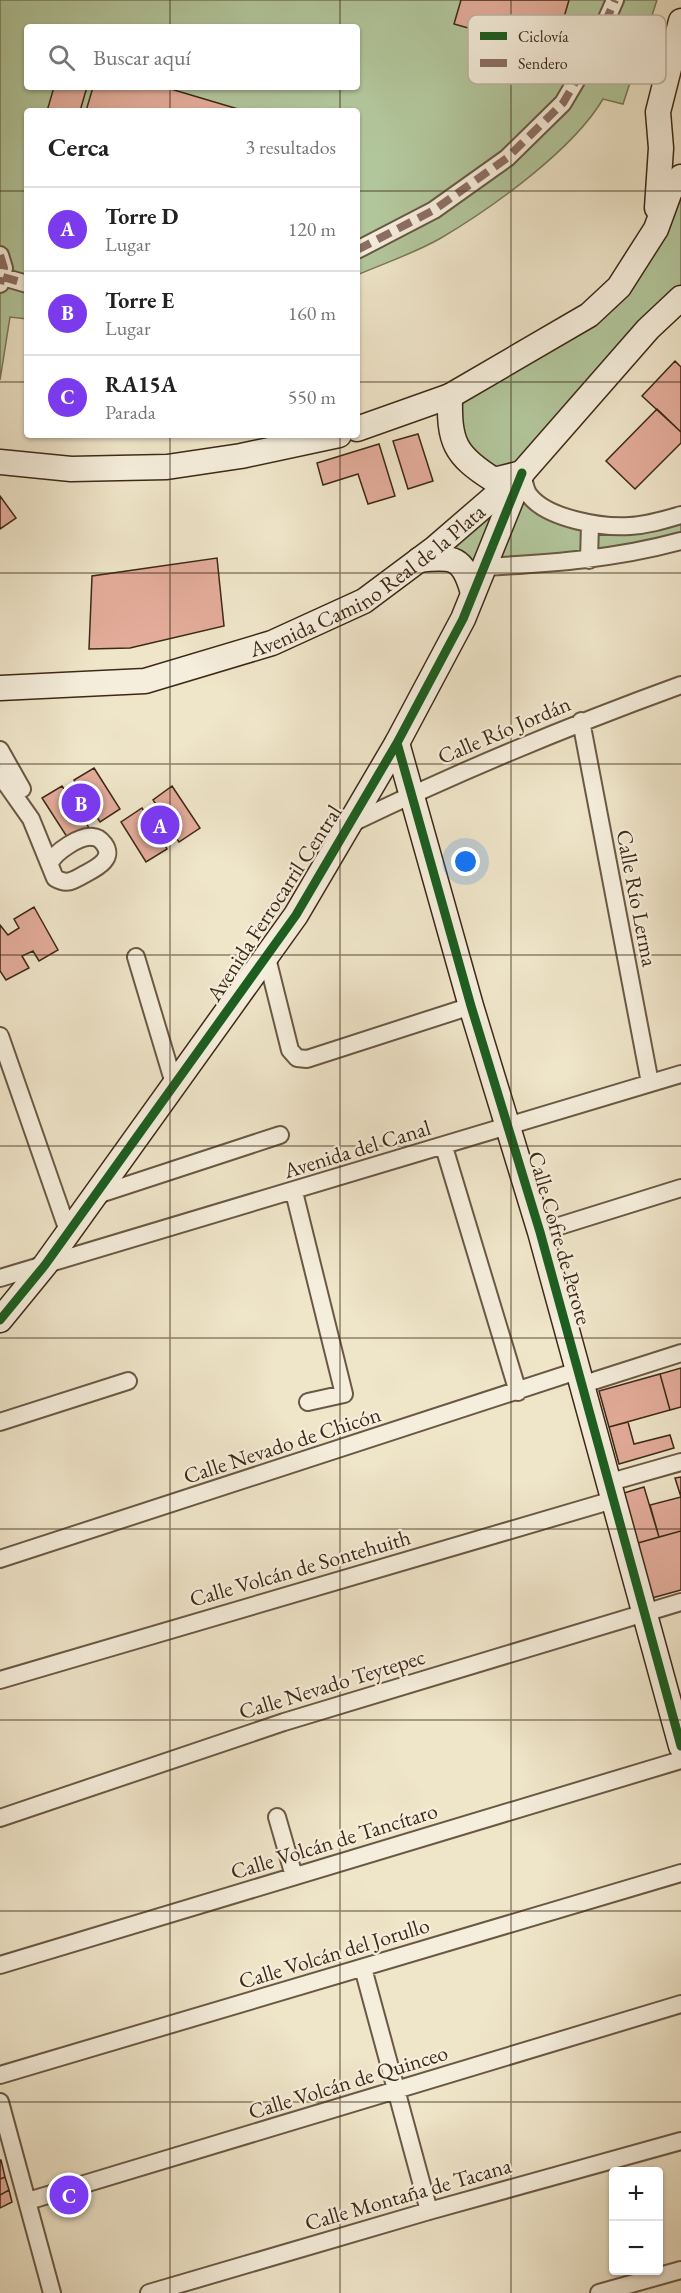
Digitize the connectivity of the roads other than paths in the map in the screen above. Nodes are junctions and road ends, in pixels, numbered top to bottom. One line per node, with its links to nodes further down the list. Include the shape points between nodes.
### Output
1 (615, 0): 2 (street)
2 (609, 15)
3 (681, 21): 5 (street)
4 (666, 68): 5 (street)
5 (667, 73): 6 (street)
6 (666, 77)
7 (573, 84): 11 (street, via 563,103 507,158 434,210)
8 (664, 84): 10 (street, via 658,112 661,148)
9 (681, 177): 10 (street, via 670,191)
10 (656, 229): 16 (street, via 619,287 589,315)
11 (360, 248)
12 (0, 255): 13 (street)
13 (2, 281): 14 (street)
14 (24, 284)
15 (681, 298): 20 (street, Avenida Camino Real de la Plata, via 648,329)
16 (450, 396): 17 (street); 20 (street, via 453,442 470,465 494,480)
17 (360, 428)
18 (325, 438): 19 (street, via 167,467 70,469)
19 (0, 462)
20 (522, 473): 22 (street, via 529,495 543,508); 24 (street, Avenida Camino Real de la Plata); 26 (street, Avenida Ferrocarril Central)
21 (681, 515): 22 (street, via 629,526)
22 (590, 524): 25 (street)
23 (681, 541): 25 (street, via 633,554)
24 (419, 560): 27 (street, via 446,557 458,561); 29 (street, Avenida Camino Real de la Plata, via 364,601 272,644 145,681)
25 (589, 560): 26 (street)
26 (485, 567): 27 (street, Avenida Ferrocarril Central)
27 (473, 593): 31 (street, Avenida Ferrocarril Central)
28 (681, 685): 30 (street, Calle Río Jordán)
29 (0, 688)
30 (580, 721): 34 (street, Calle Río Jordán); 41 (street, Calle Río Lerma)
31 (397, 743): 34 (street, Calle Cofre de Perote); 35 (street, Avenida Ferrocarril Central)
32 (0, 750): 33 (street, via 54,858)
33 (0, 775)
34 (412, 794): 35 (street, Calle Río Jordán); 38 (street, Calle Cofre de Perote)
35 (349, 825): 37 (street, Avenida Ferrocarril Central)
36 (136, 957): 42 (street)
37 (267, 958): 38 (street, via 290,1050 297,1058 307,1059); 42 (street, Avenida Ferrocarril Central)
38 (471, 1006): 43 (street, Calle Cofre de Perote)
39 (0, 1036): 49 (street)
40 (681, 1074): 41 (street, Avenida del Canal)
41 (650, 1083): 43 (street, Avenida del Canal)
42 (175, 1087): 48 (street, Avenida Ferrocarril Central)
43 (507, 1127): 45 (street, Avenida del Canal); 50 (street, Calle Cofre de Perote)
44 (280, 1135): 48 (street)
45 (444, 1147): 47 (street, Avenida del Canal); 57 (street)
46 (681, 1188): 50 (street, Calle Cofre de Perote)
47 (294, 1192): 51 (street, Avenida del Canal); 58 (street, via 344,1394)
48 (94, 1196): 49 (street, Avenida Ferrocarril Central)
49 (68, 1231): 51 (street, Avenida Ferrocarril Central)
50 (540, 1232): 55 (street, Calle Cofre de Perote)
51 (45, 1265): 52 (street, Avenida del Canal); 53 (street, Avenida Ferrocarril Central)
52 (0, 1278)
53 (0, 1320)
54 (681, 1353): 55 (street, Calle Nevado de Chicón)
55 (579, 1378): 57 (street, Calle Nevado de Chicón); 61 (street, Calle Cofre de Perote)
56 (128, 1381): 59 (street)
57 (518, 1392): 62 (street, Calle Nevado de Chicón)
58 (308, 1402)
59 (0, 1422)
60 (681, 1462): 61 (street, Calle Volcán de Sontehuith)
61 (610, 1491): 64 (street, Calle Cofre de Perote); 65 (street, Calle Volcán de Sontehuith)
62 (0, 1559)
63 (681, 1602): 64 (street, Calle Nevado Teytepec)
64 (645, 1612): 66 (street, Calle Cofre de Perote); 69 (street, Calle Nevado Teytepec, via 284,1722)
65 (0, 1680)
66 (680, 1736)
67 (681, 1760): 71 (street, Calle Volcán de Tancítaro)
68 (278, 1817): 71 (street)
69 (0, 1818)
70 (681, 1873): 73 (street, Calle Volcán del Jorullo)
71 (294, 1876): 72 (street, Calle Volcán de Tancítaro)
72 (0, 1965)
73 (363, 1968): 75 (street, Calle Volcán del Jorullo); 76 (street)
74 (681, 2004): 76 (street, Calle Volcán de Quinceo)
75 (0, 2075)
76 (396, 2091): 79 (street, Calle Volcán de Quinceo); 80 (street)
77 (0, 2102): 79 (street)
78 (681, 2141): 80 (street, Calle Montaña de Tacana)
79 (28, 2201): 82 (street)
80 (429, 2211): 83 (street, Calle Montaña de Tacana)
81 (681, 2270): 84 (street)
82 (52, 2293)
83 (149, 2293)
84 (599, 2293)

